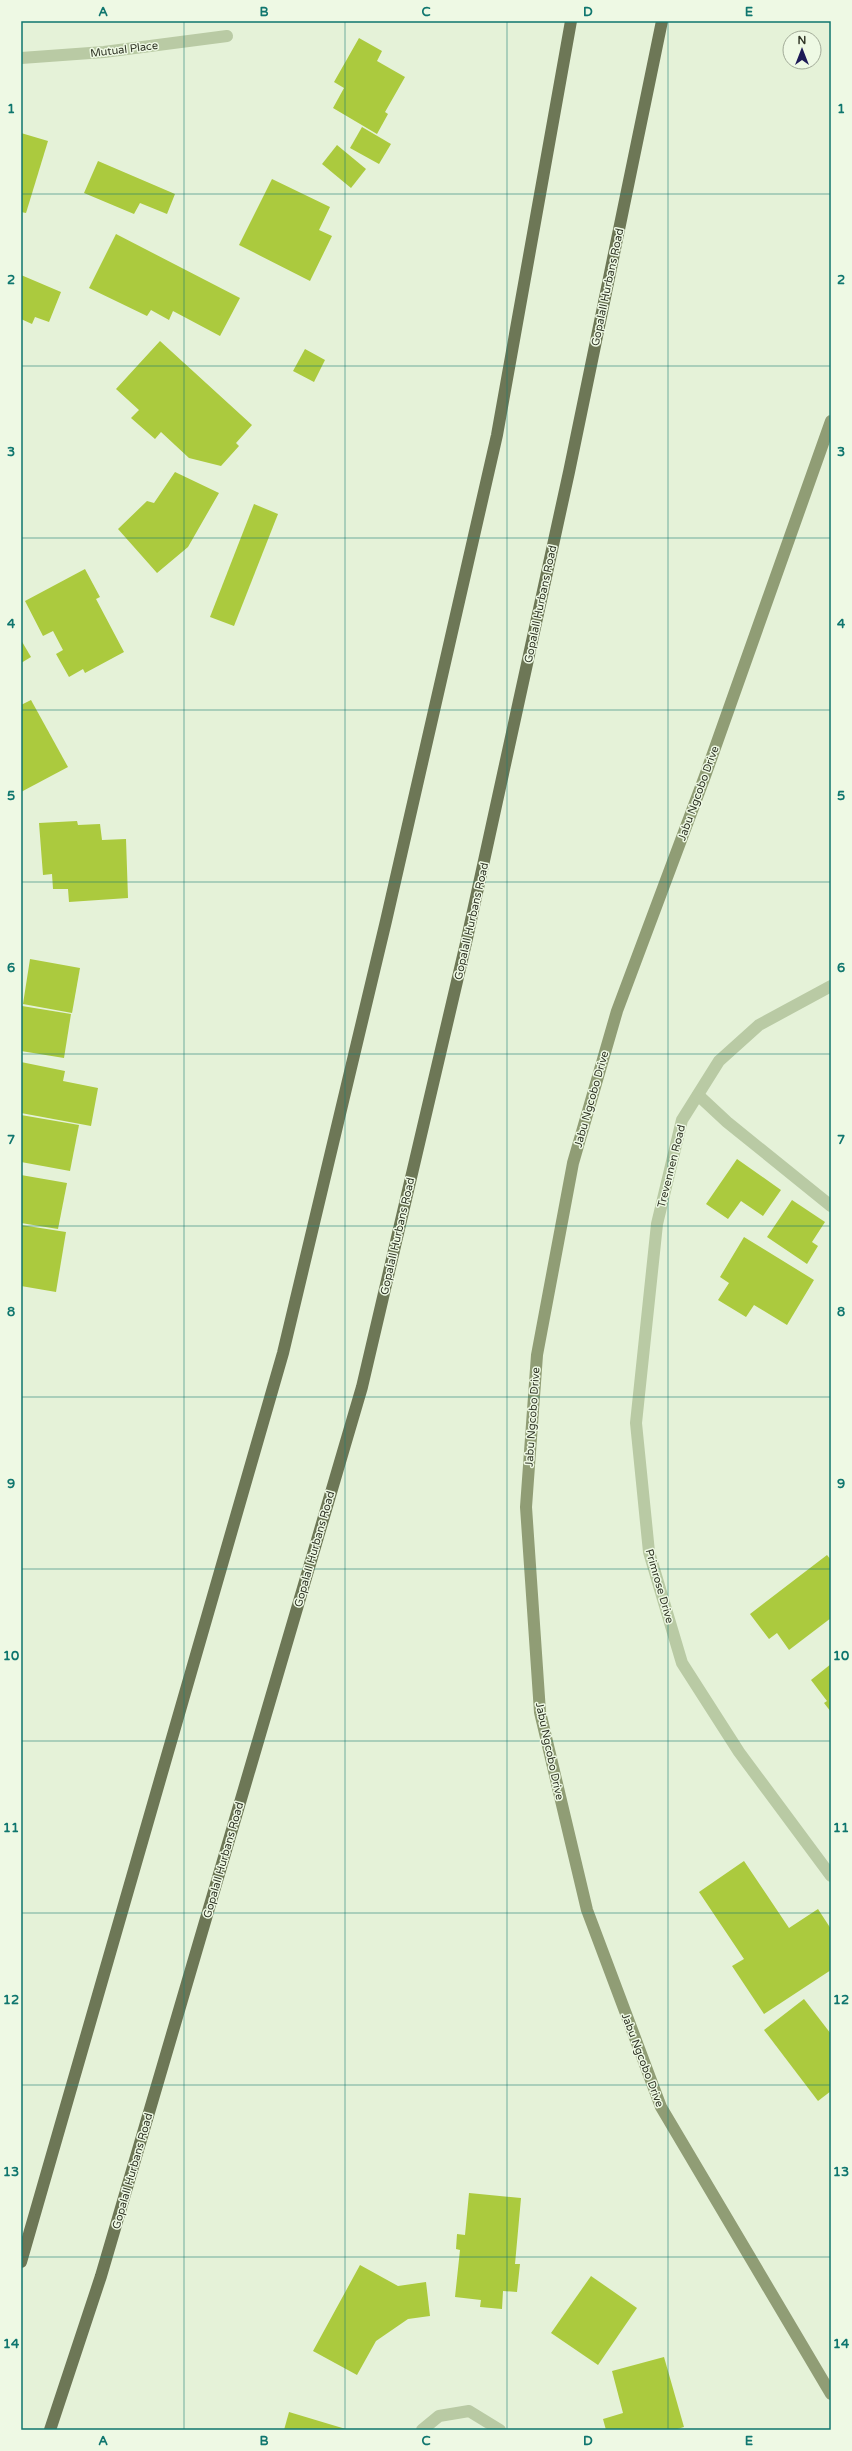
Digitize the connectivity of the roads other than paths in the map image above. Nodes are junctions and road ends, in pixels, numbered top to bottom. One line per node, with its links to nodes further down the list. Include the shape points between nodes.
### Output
1 (571, 21): 11 (main road, via 497,435 388,914 285,1345)
2 (662, 21): 13 (main road, Gopalall Hurbans Road, via 466,943 362,1387 103,2268)
3 (227, 36): 4 (street, Mutual Place, via 104,52)
4 (21, 58)
5 (831, 421): 12 (main road, Jabu Ngcobo Drive, via 705,776 617,1012 573,1163 537,1355 526,1507 540,1712 587,1910 661,2107)
6 (831, 986): 7 (street, Trevennen Road, via 759,1025 719,1061)
7 (698, 1095): 8 (street, via 727,1122); 9 (street, Trevennen Road, via 682,1120)
8 (831, 1206)
9 (657, 1224): 10 (street, Primrose Drive, via 636,1423 649,1552 682,1663 739,1752)
10 (831, 1876)
11 (21, 2262)
12 (831, 2394)
13 (50, 2430)
14 (422, 2430): 15 (street, via 439,2416 469,2411)
15 (500, 2430)

